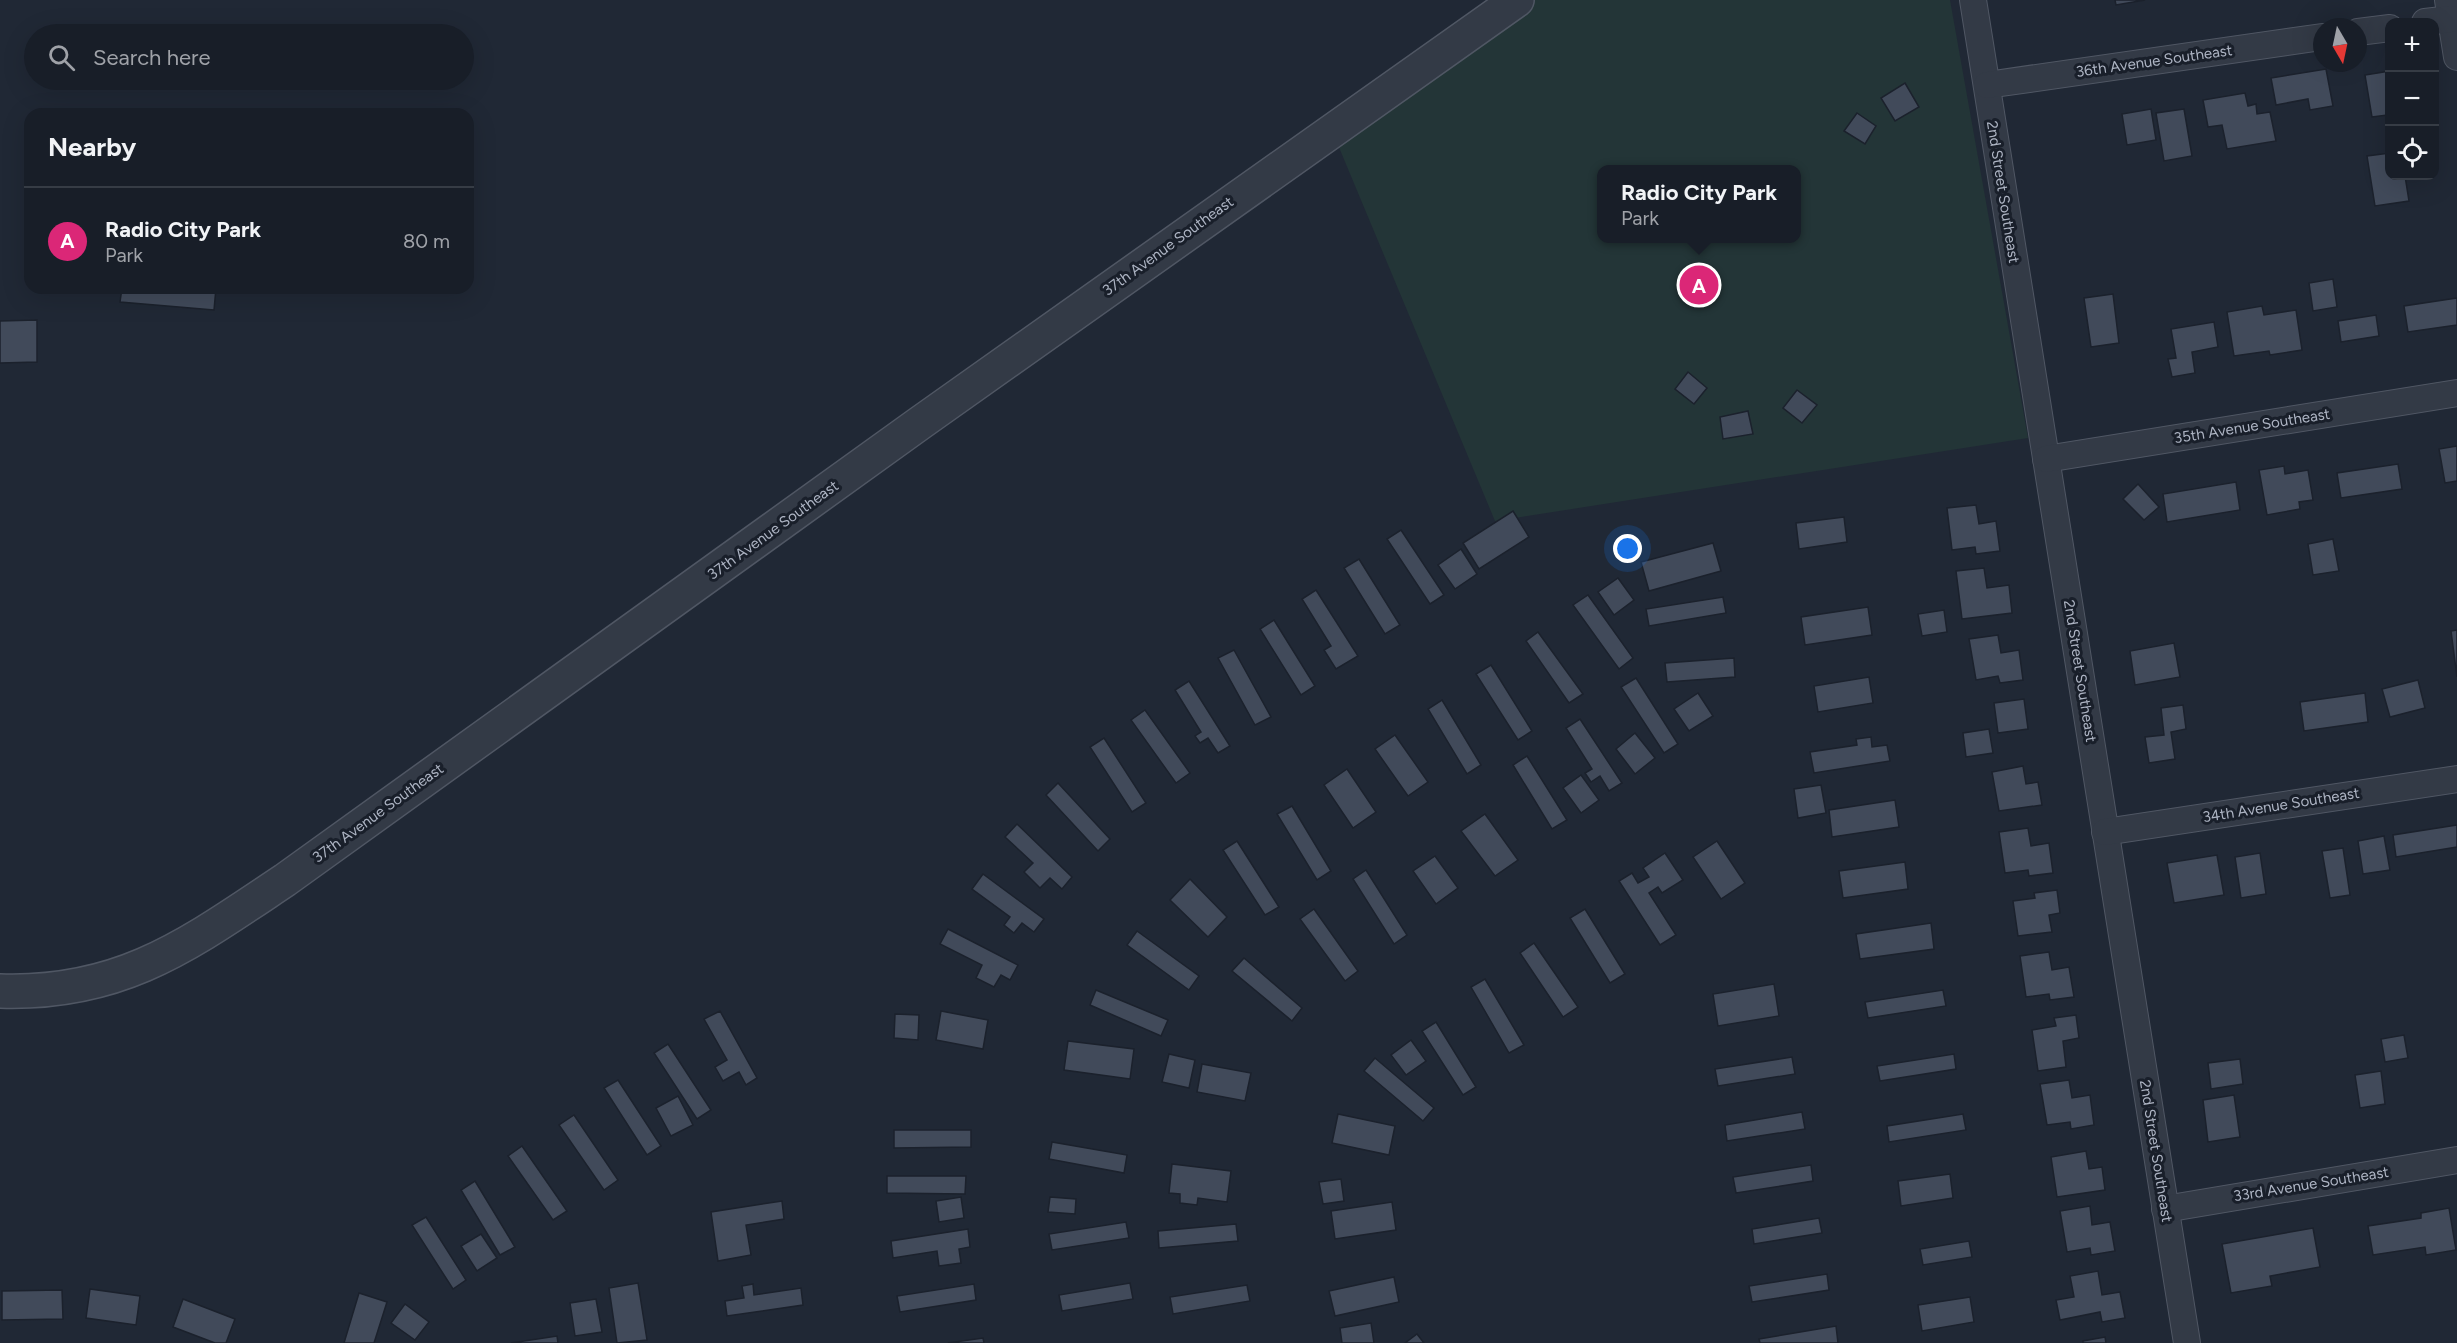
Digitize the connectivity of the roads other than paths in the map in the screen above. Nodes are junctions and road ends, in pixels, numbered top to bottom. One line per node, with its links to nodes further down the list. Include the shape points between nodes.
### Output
1 (1517, 0): 14 (street, 37th Avenue Southeast, via 196,939 140,968 93,984 29,992)
2 (1973, 0): 9 (street, 2nd Street Southeast)
3 (2450, 9): 4 (street); 8 (street)
4 (2433, 18)
5 (2385, 29): 6 (street)
6 (2367, 31)
7 (2313, 38): 9 (street, 36th Avenue Southeast)
8 (2457, 57)
9 (1986, 85): 11 (street, 2nd Street Southeast)
10 (2457, 393): 11 (street, 35th Avenue Southeast)
11 (2046, 459): 13 (street, 2nd Street Southeast)
12 (2457, 779): 13 (street, 34th Avenue Southeast)
13 (2105, 832): 16 (street, 2nd Street Southeast)
14 (0, 991)
15 (2457, 1160): 16 (street, 33rd Avenue Southeast)
16 (2165, 1209): 17 (street, 2nd Street Southeast)
17 (2187, 1343)

